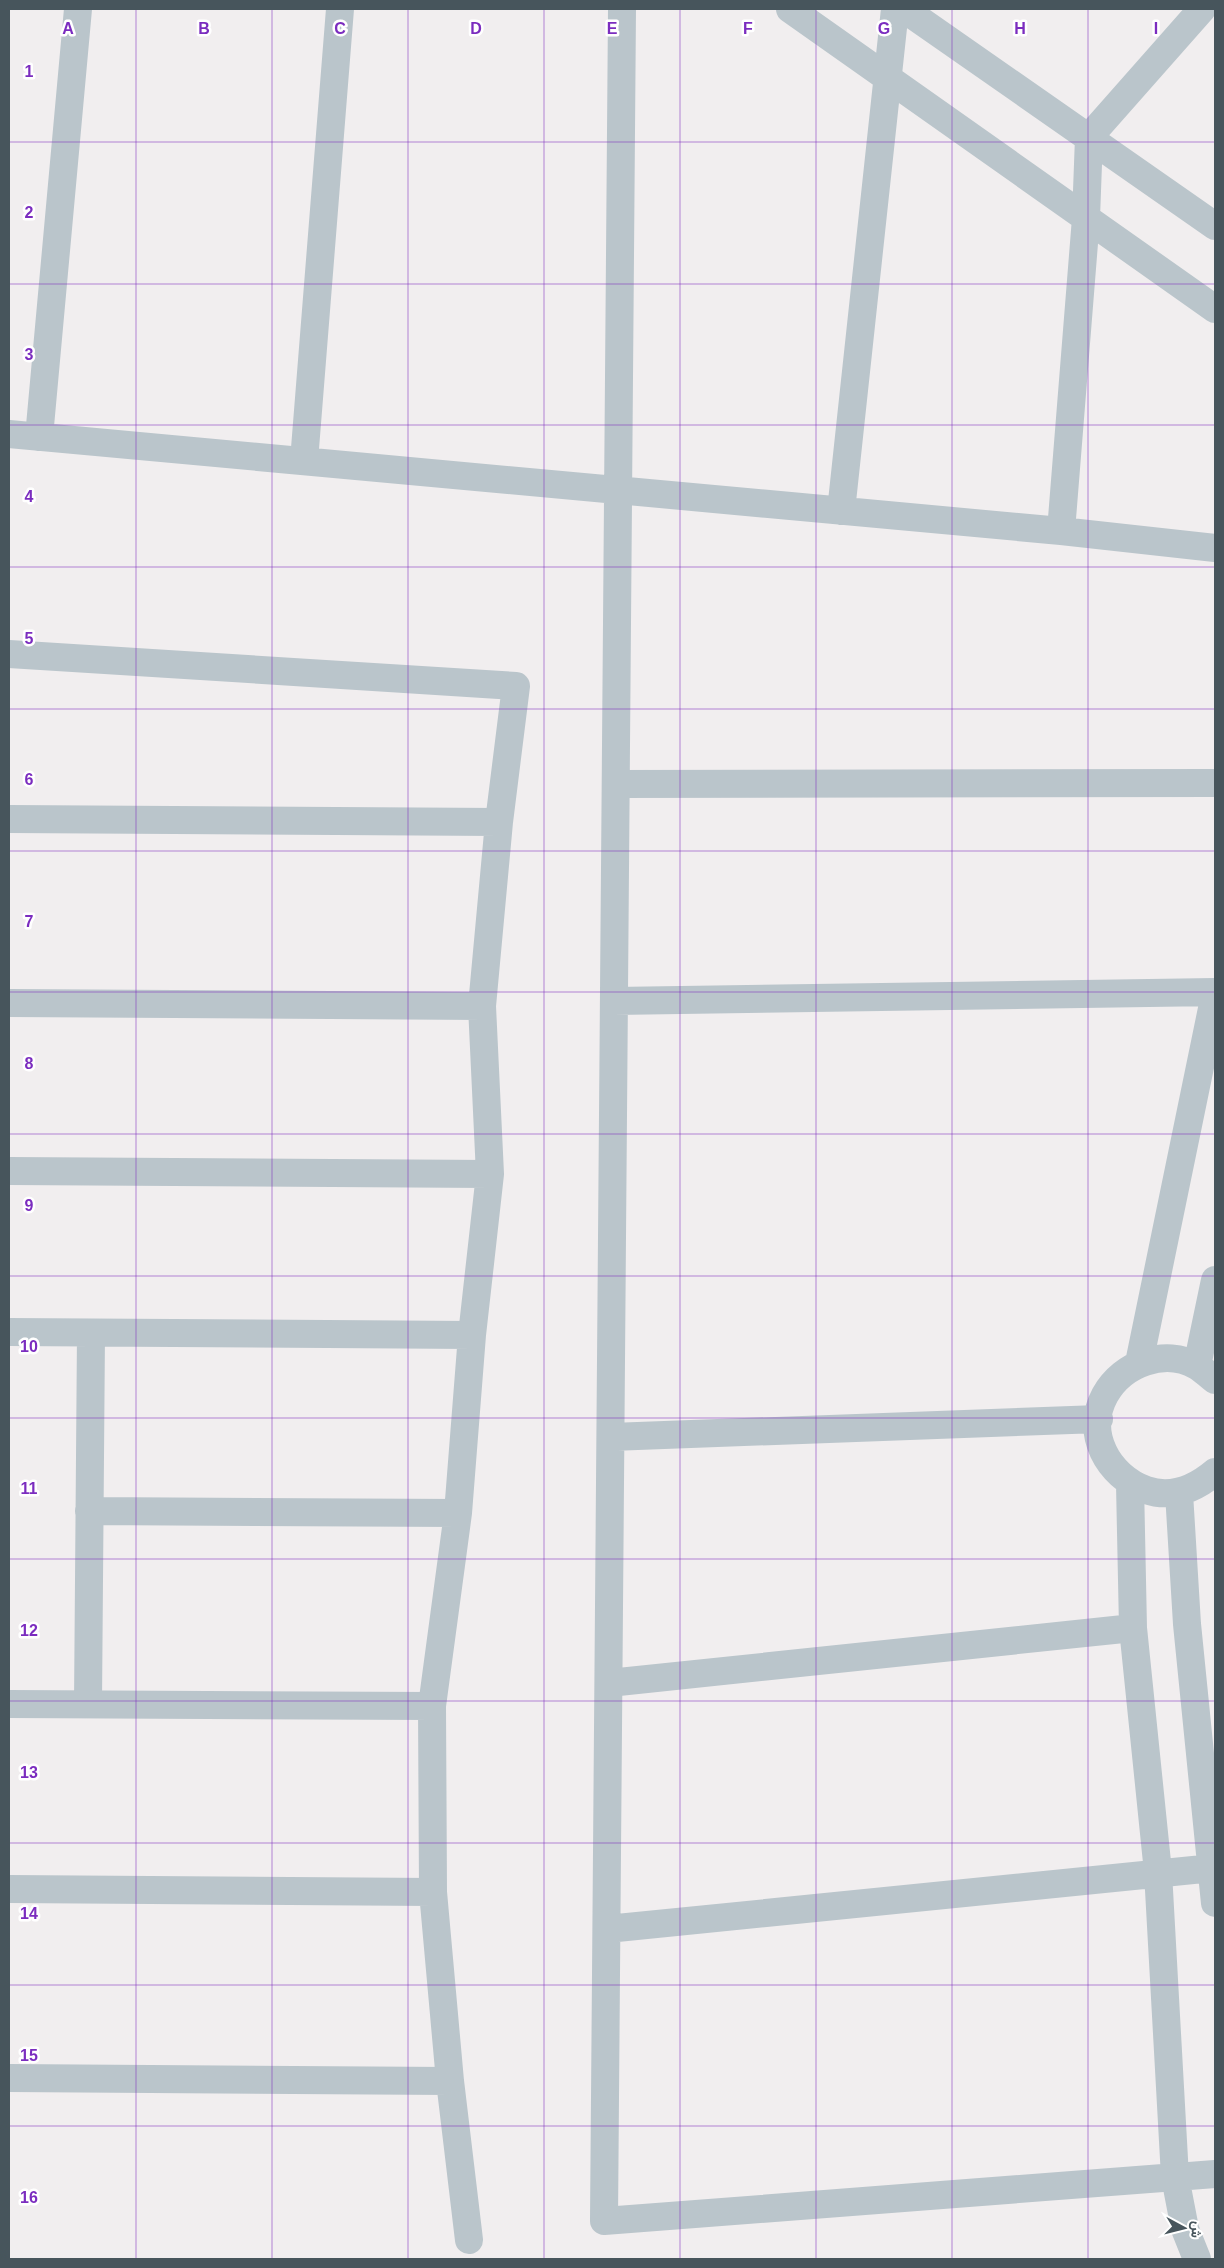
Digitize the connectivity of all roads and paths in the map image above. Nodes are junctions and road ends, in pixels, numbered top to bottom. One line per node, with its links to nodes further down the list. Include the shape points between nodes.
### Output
1 (78, 9): 14 (street)
2 (340, 9): 15 (street)
3 (622, 9): 16 (street)
4 (790, 9): 8 (street)
5 (895, 9): 8 (street)
6 (904, 9): 9 (street)
7 (1202, 9): 9 (street)
8 (888, 76): 10 (street); 17 (street)
9 (1089, 137): 10 (street); 11 (street)
10 (1086, 218): 12 (street); 18 (street)
11 (1215, 226)
12 (1215, 309)
13 (9, 434): 14 (street)
14 (39, 437): 15 (street)
15 (304, 461): 16 (street)
16 (619, 490): 17 (street); 22 (street)
17 (841, 511): 18 (street)
18 (1061, 531): 19 (street)
19 (1215, 548)
20 (9, 654): 24 (street, via 516,686)
21 (1215, 783): 22 (street)
22 (616, 784): 26 (street)
23 (9, 819): 24 (street)
24 (499, 822): 28 (street)
25 (1215, 993): 26 (street); 35 (street)
26 (614, 1000): 38 (street)
27 (9, 1003): 28 (street)
28 (482, 1006): 30 (street)
29 (9, 1171): 30 (street)
30 (490, 1174): 34 (street)
31 (1215, 1280): 36 (street)
32 (9, 1332): 33 (street)
33 (91, 1333): 34 (street); 42 (street)
34 (472, 1335): 43 (street)
35 (1140, 1363): 36 (street, via 1159,1358 1178,1359); 37 (street, via 1120,1376 1105,1395)
36 (1206, 1373)
37 (1099, 1418): 38 (street); 40 (street, via 1099,1438 1105,1456)
38 (611, 1437): 45 (street)
39 (1215, 1472): 41 (street, via 1200,1484)
40 (1130, 1484): 41 (street, via 1154,1493); 44 (street)
41 (1179, 1493): 49 (street, via 1187,1624)
42 (90, 1511): 43 (street); 47 (street)
43 (458, 1513): 48 (street)
44 (1134, 1628): 45 (street); 50 (street)
45 (609, 1683): 54 (street)
46 (9, 1704): 47 (street)
47 (88, 1704): 48 (street)
48 (432, 1706): 52 (street)
49 (1213, 1868): 50 (street); 53 (street)
50 (1158, 1872): 54 (street); 58 (street)
51 (9, 1889): 52 (street)
52 (432, 1892): 56 (street)
53 (1215, 1903)
54 (607, 1929): 58 (street, via 604,2221)
55 (9, 2078): 56 (street)
56 (450, 2081): 59 (street)
57 (1215, 2174): 58 (street)
58 (1175, 2177): 60 (street, via 1186,2229)
59 (468, 2240)
60 (1197, 2259)

